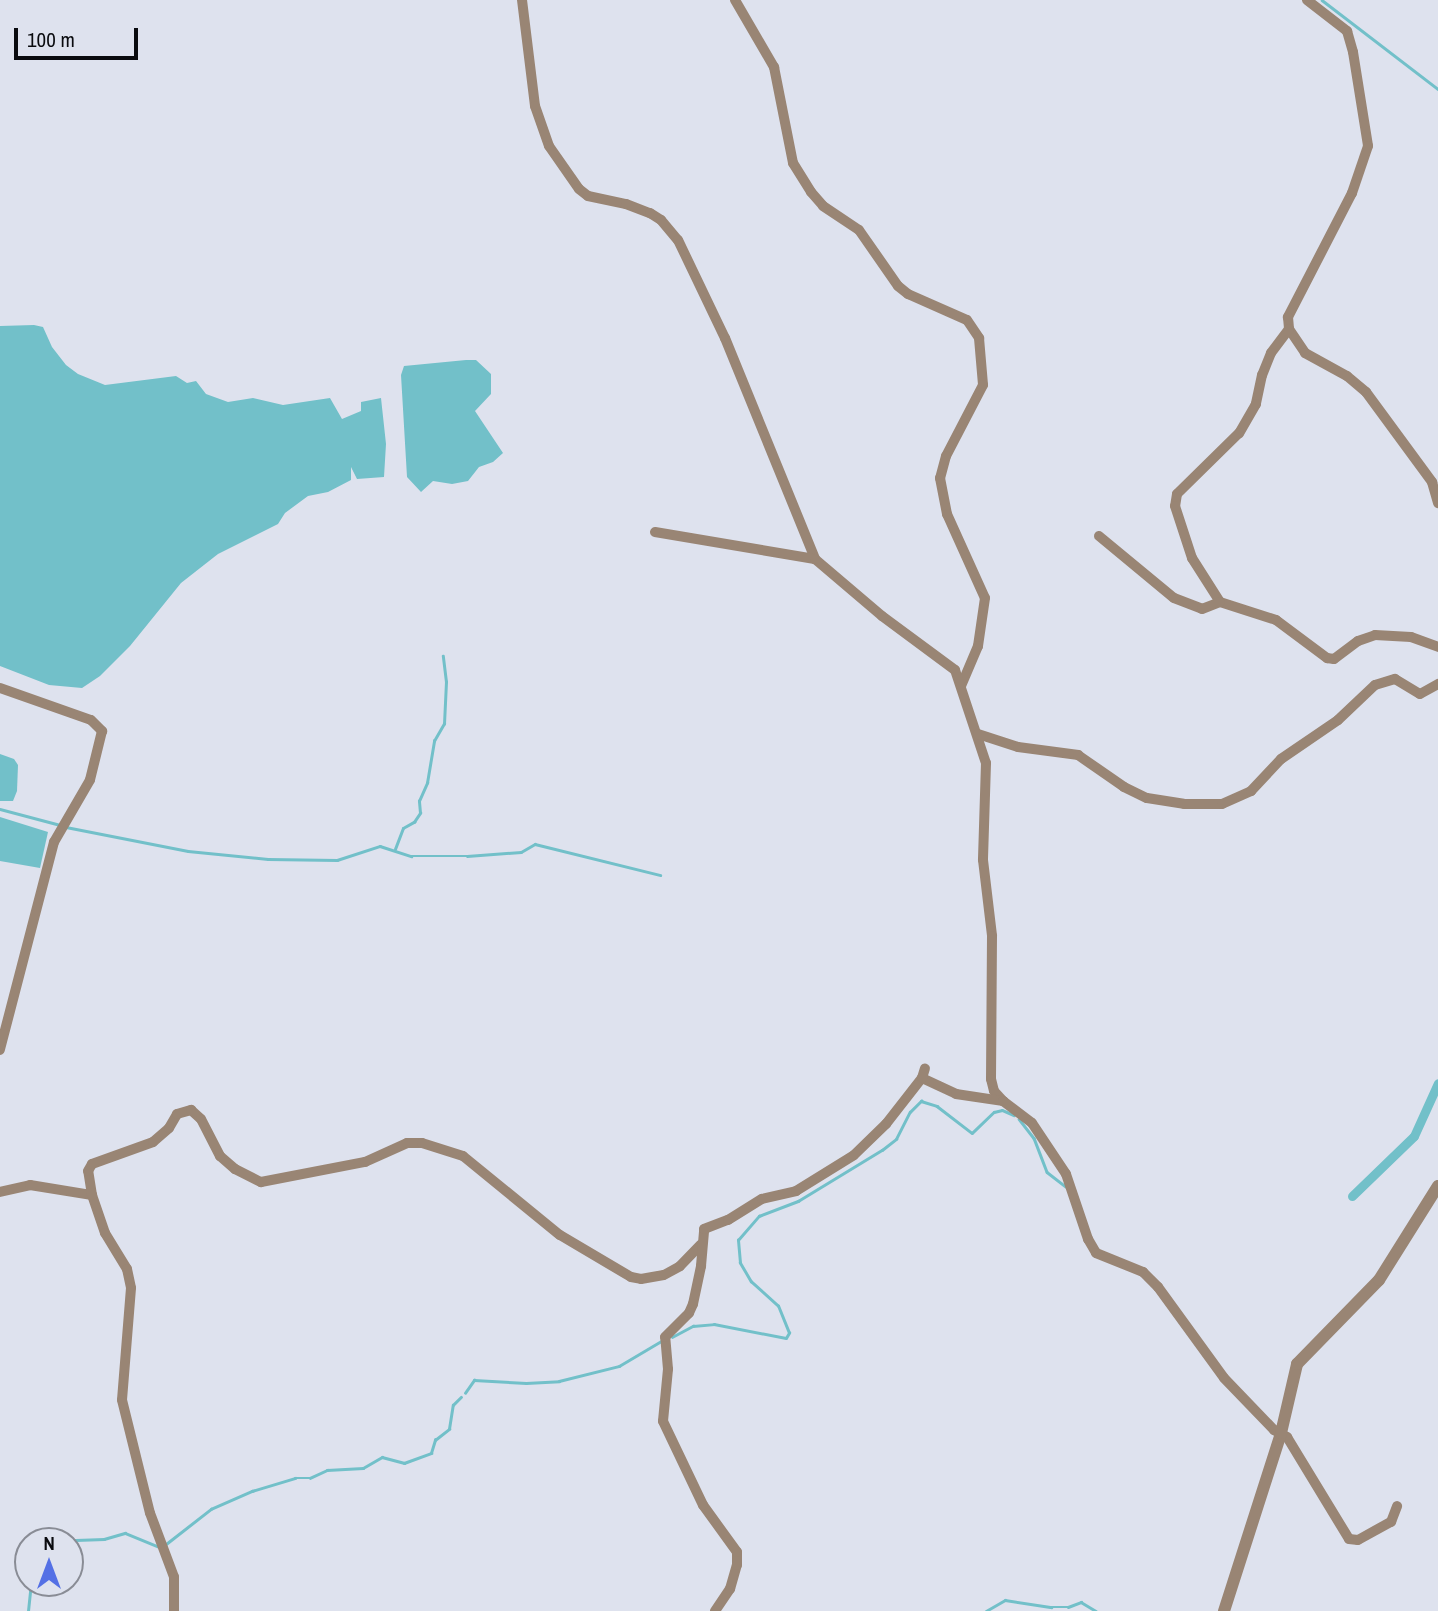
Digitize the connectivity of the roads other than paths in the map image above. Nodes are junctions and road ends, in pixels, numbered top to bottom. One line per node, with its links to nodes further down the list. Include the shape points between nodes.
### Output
1 (522, 0): 8 (street, via 535,106 549,146 588,196 650,213 678,240 725,338)
2 (735, 0): 12 (street, via 774,66 793,163 811,192 823,206 859,230 898,286 967,320 979,338 983,384 946,456 940,478 947,513 985,598 978,646)
3 (1307, 0): 4 (street, via 1347,31 1368,146 1352,193 1288,317)
4 (1289, 329): 5 (street, via 1306,353 1366,392 1432,482); 9 (street, via 1271,353 1256,404 1240,433 1175,500 1192,558)
5 (1438, 503)
6 (655, 532): 8 (street)
7 (1099, 536): 9 (street, via 1174,598 1202,609)
8 (815, 559): 12 (street, via 951,666)
9 (1220, 602): 10 (street, via 1276,620 1327,658 1334,659 1375,635 1411,637)
10 (1438, 648)
11 (1438, 684): 14 (street, via 1420,694 1395,680 1381,682 1338,720 1281,759 1251,792 1222,804 1147,798 1078,755 1018,747)
12 (961, 685): 14 (street)
13 (0, 688): 15 (street, via 91,720 102,731 90,780 54,842)
14 (978, 734): 16 (street, via 986,763 983,860 992,936 991,1079)
15 (0, 1050)
16 (1003, 1101): 20 (street, via 956,1094 923,1073 878,1135 854,1155 796,1192 762,1199 728,1220 706,1226); 21 (street, via 1032,1123 1066,1174 1096,1253 1143,1272 1217,1371)
17 (1438, 1186): 21 (street, via 1379,1280 1297,1364)
18 (0, 1192): 19 (street, via 30,1185)
19 (92, 1195): 20 (street, via 88,1171 92,1164 153,1142 177,1114 191,1110 201,1119 220,1156 261,1182 365,1162 407,1143 422,1143 463,1156 560,1235 631,1277 652,1279 673,1272); 23 (street, via 102,1227 130,1279 122,1400 150,1513 174,1577)
20 (701, 1244): 24 (street, via 693,1304 665,1337 668,1369 663,1421 703,1505 737,1552 730,1589)
21 (1280, 1433): 22 (street, via 1319,1485 1349,1539 1358,1540 1391,1522); 25 (street)
22 (1398, 1506)
23 (174, 1611)
24 (715, 1611)
25 (1224, 1611)

